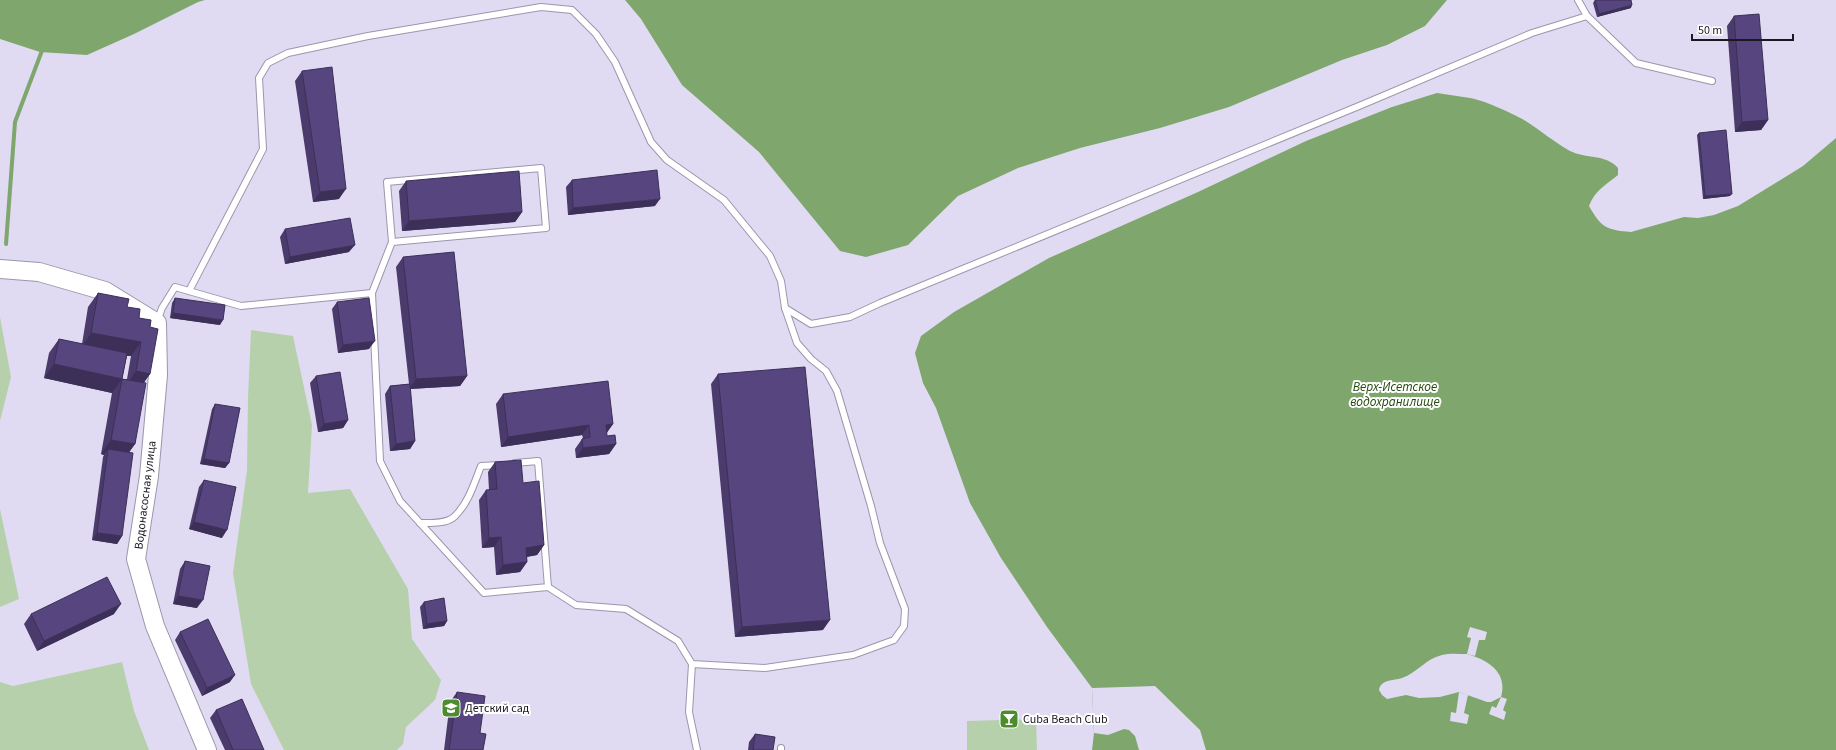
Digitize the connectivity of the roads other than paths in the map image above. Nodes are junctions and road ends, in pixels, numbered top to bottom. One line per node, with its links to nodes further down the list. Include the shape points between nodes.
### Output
1 (1578, 0): 2 (lane)
2 (1587, 16): 3 (lane, via 1636,63); 8 (lane, via 1532,33 850,317 811,324)
3 (1712, 81)
4 (392, 242): 4 (lane, via 387,182 541,168 546,228); 7 (lane)
5 (0, 268): 9 (street, via 39,272 105,291)
6 (189, 291): 7 (lane, via 241,306); 8 (lane, via 263,149 259,78 268,63 288,53 368,36 541,7 572,10 596,34 615,62 651,142 667,160 724,200 770,256 781,281); 9 (lane, via 175,287 162,308)
7 (372, 293): 10 (lane, via 380,461 400,501)
8 (785, 308): 12 (lane, via 797,343 826,371 837,391 880,543 905,609 904,626 894,640 853,654 765,668)
9 (157, 323): 13 (street, Водонасосная улица, via 158,375 149,476 136,559 155,626)
10 (420, 523): 11 (lane, via 484,593); 11 (lane, via 438,523 454,518 470,496 481,466 538,461)
11 (548, 587): 12 (lane, via 576,605 626,609 678,641)
12 (692, 664): 14 (lane, via 689,712)
13 (207, 750)
14 (697, 750)

